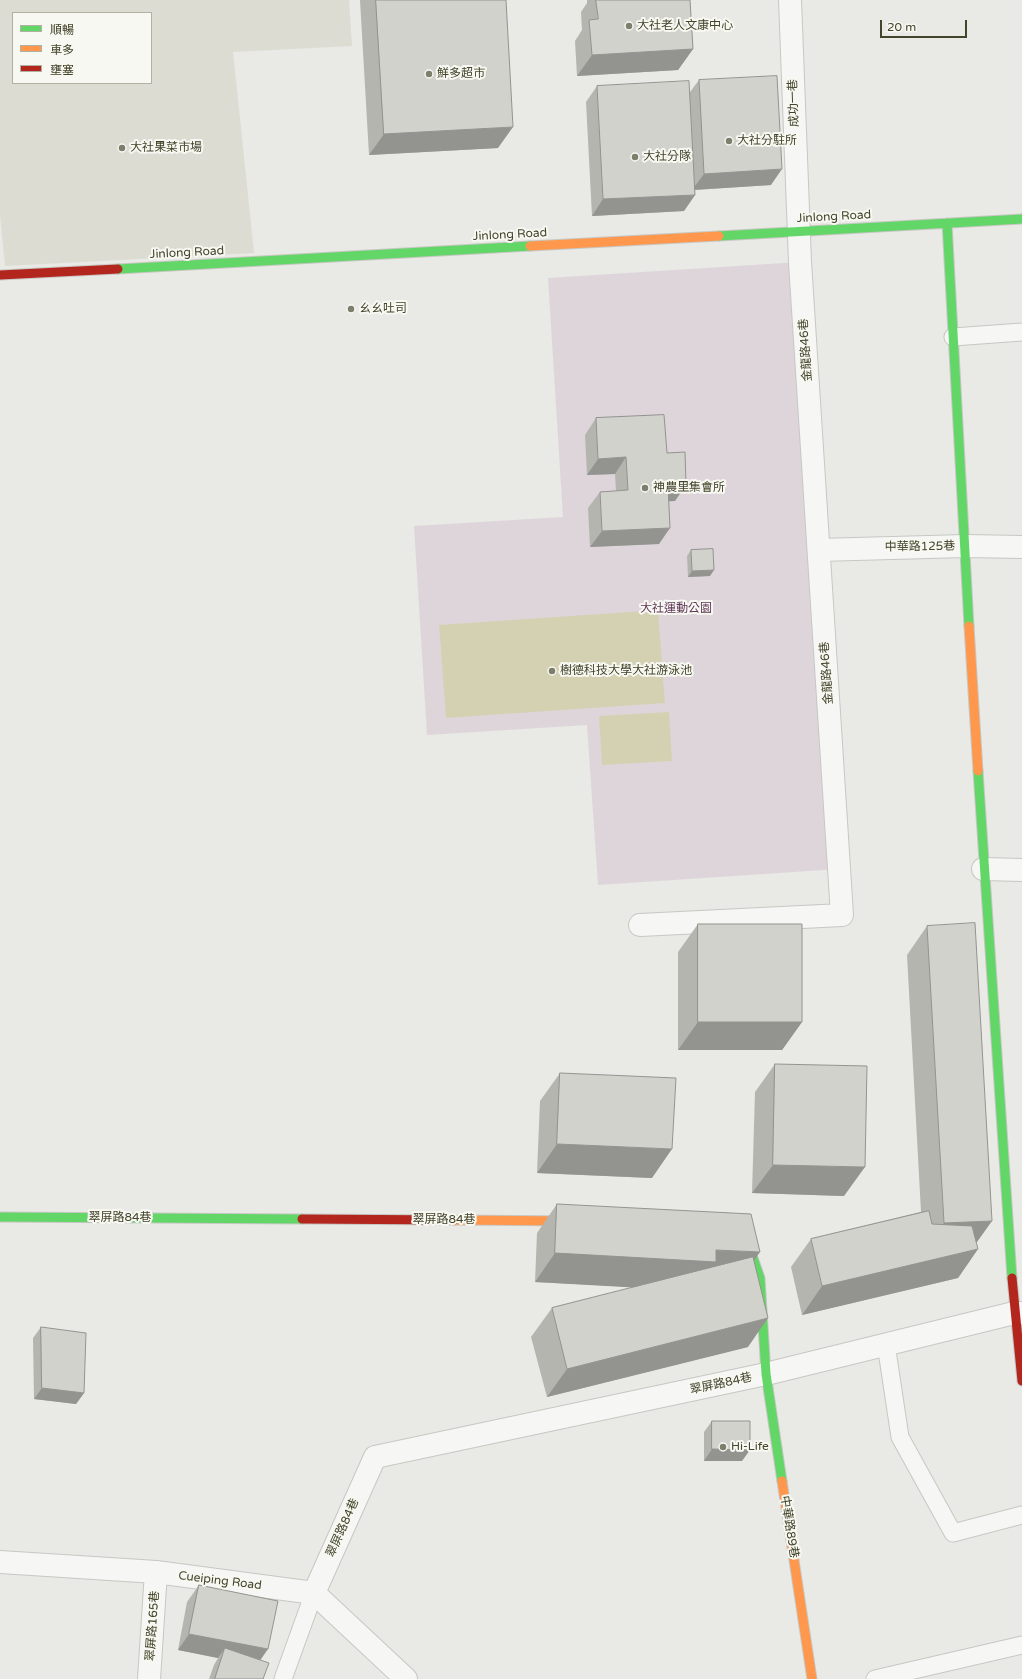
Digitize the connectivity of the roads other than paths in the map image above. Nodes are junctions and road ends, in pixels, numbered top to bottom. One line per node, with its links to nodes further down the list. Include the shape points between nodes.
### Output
1 (790, 0): 4 (street, 成功一巷)
2 (1022, 219): 3 (street, Jinlong Road)
3 (946, 223): 4 (street, Jinlong Road); 7 (street)
4 (799, 230): 5 (street, Jinlong Road); 10 (street, 金龍路46巷)
5 (0, 276)
6 (1022, 332): 7 (lane)
7 (953, 338): 8 (street)
8 (965, 546): 9 (street, 中華路125巷); 10 (street, 中華路125巷); 11 (street)
9 (1022, 547)
10 (819, 550): 13 (street, 金龍路46巷, via 842,915)
11 (983, 869): 12 (street); 17 (street)
12 (1022, 870)
13 (640, 925)
14 (0, 1217): 15 (street, 翠屏路84巷)
15 (584, 1221)
16 (732, 1232): 19 (street, 翠屏路84巷, via 746,1238 760,1278)
17 (1018, 1313): 18 (street, 翠屏路84巷); 20 (street)
18 (886, 1344): 19 (street, 翠屏路84巷); 21 (lane, via 900,1438 953,1533)
19 (766, 1374): 24 (street, 翠屏路84巷, via 375,1456); 29 (street, 中華路89巷)
20 (1022, 1381)
21 (1022, 1515)
22 (0, 1562): 23 (street, Cueiping Road)
23 (156, 1572): 24 (street, Cueiping Road); 26 (street, 翠屏路165巷)
24 (314, 1593): 27 (lane); 28 (street)
25 (1022, 1645): 30 (lane)
26 (149, 1679)
27 (283, 1679)
28 (406, 1679)
29 (812, 1679)
30 (876, 1679)

